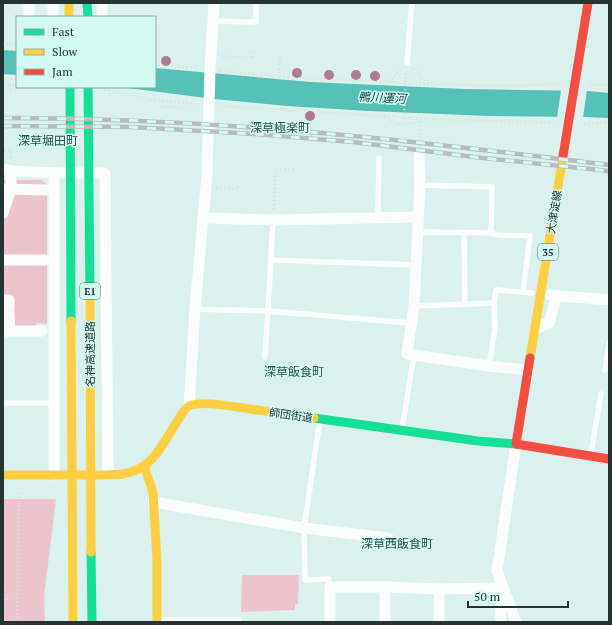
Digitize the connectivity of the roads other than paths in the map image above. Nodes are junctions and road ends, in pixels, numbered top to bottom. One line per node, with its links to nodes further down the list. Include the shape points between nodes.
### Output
1 (29, 3): 10 (street)
2 (53, 3): 11 (street)
3 (69, 3): 12 (main road)
4 (88, 3): 13 (main road)
5 (102, 3): 14 (street)
6 (214, 3): 15 (street)
7 (256, 3): 15 (lane, via 256,22)
8 (412, 3): 16 (lane)
9 (588, 3): 49 (main road, 大津淀線 / 35)
10 (29, 16)
11 (53, 16)
12 (69, 16)
13 (88, 16)
14 (102, 16)
15 (214, 21): 29 (street)
16 (407, 63)
17 (70, 88): 75 (main road, 名神高速道路 / E1)
18 (88, 88): 74 (main road, 名神高速道路 / E1)
19 (419, 156): 23 (street)
20 (379, 158): 30 (lane)
21 (8, 170): 22 (street); 25 (street)
22 (54, 173): 60 (street); 70 (street, via 105,173)
23 (420, 185): 28 (street); 34 (lane, via 492,188)
24 (48, 190): 25 (street)
25 (6, 191): 26 (street); 27 (street)
26 (3, 199)
27 (3, 213)
28 (418, 217): 30 (street); 32 (street)
29 (204, 218): 31 (street); 46 (street)
30 (378, 218): 31 (street)
31 (273, 220): 37 (lane)
32 (417, 232): 33 (lane); 38 (street)
33 (464, 232): 34 (lane); 43 (lane)
34 (491, 233): 39 (lane, via 530,236)
35 (3, 260): 36 (street)
36 (48, 260)
37 (271, 260): 38 (lane); 47 (lane)
38 (416, 265): 44 (street)
39 (523, 292): 40 (lane); 42 (lane, via 496,290)
40 (532, 293)
41 (609, 300): 49 (street, via 554,295 549,323)
42 (494, 303): 43 (lane); 55 (lane, via 495,328)
43 (464, 304): 44 (lane)
44 (414, 306): 48 (street)
45 (7, 307): 50 (street)
46 (195, 308): 47 (lane); 61 (street)
47 (268, 311): 48 (lane); 54 (lane)
48 (412, 323): 53 (street, via 407,354)
49 (535, 330): 56 (main road, 大津淀線 / 35)
50 (12, 331): 51 (street)
51 (45, 331)
52 (609, 343): 57 (lane)
53 (414, 355): 55 (street); 63 (lane)
54 (265, 357)
55 (489, 366): 56 (street)
56 (528, 370): 64 (main road, 大津淀線 / 35)
57 (605, 370)
58 (601, 394): 65 (lane)
59 (3, 403): 60 (lane)
60 (54, 403): 69 (street)
61 (189, 406): 62 (main road, 師団街道, via 199,403 213,404); 67 (main road, via 160,451)
62 (320, 420): 63 (main road, 師団街道); 72 (lane)
63 (402, 431): 64 (main road, 師団街道)
64 (516, 444): 65 (main road, 師団街道); 78 (street, via 497,571)
65 (591, 456): 66 (main road, 師団街道)
66 (609, 459)
67 (144, 466): 70 (main road, via 123,474); 71 (main road, via 153,492)
68 (3, 475): 69 (main road)
69 (54, 475): 70 (main road)
70 (108, 475)
71 (153, 502): 72 (street); 81 (main road, via 157,561)
72 (304, 528): 73 (street); 76 (lane, via 305,580 329,579)
73 (388, 538)
74 (92, 548): 84 (main road, 名神高速道路 / E1); 85 (main road)
75 (73, 578): 82 (main road); 83 (main road, 名神高速道路 / E1)
76 (330, 587): 77 (street); 86 (street)
77 (385, 587): 79 (street); 87 (street)
78 (501, 588): 79 (street); 89 (street); 90 (street)
79 (439, 589): 88 (street)
80 (239, 620): 81 (lane)
81 (157, 621)
82 (70, 622)
83 (73, 622)
84 (92, 622)
85 (98, 622)
86 (330, 622)
87 (385, 622)
88 (439, 622)
89 (501, 622)
90 (516, 622)

